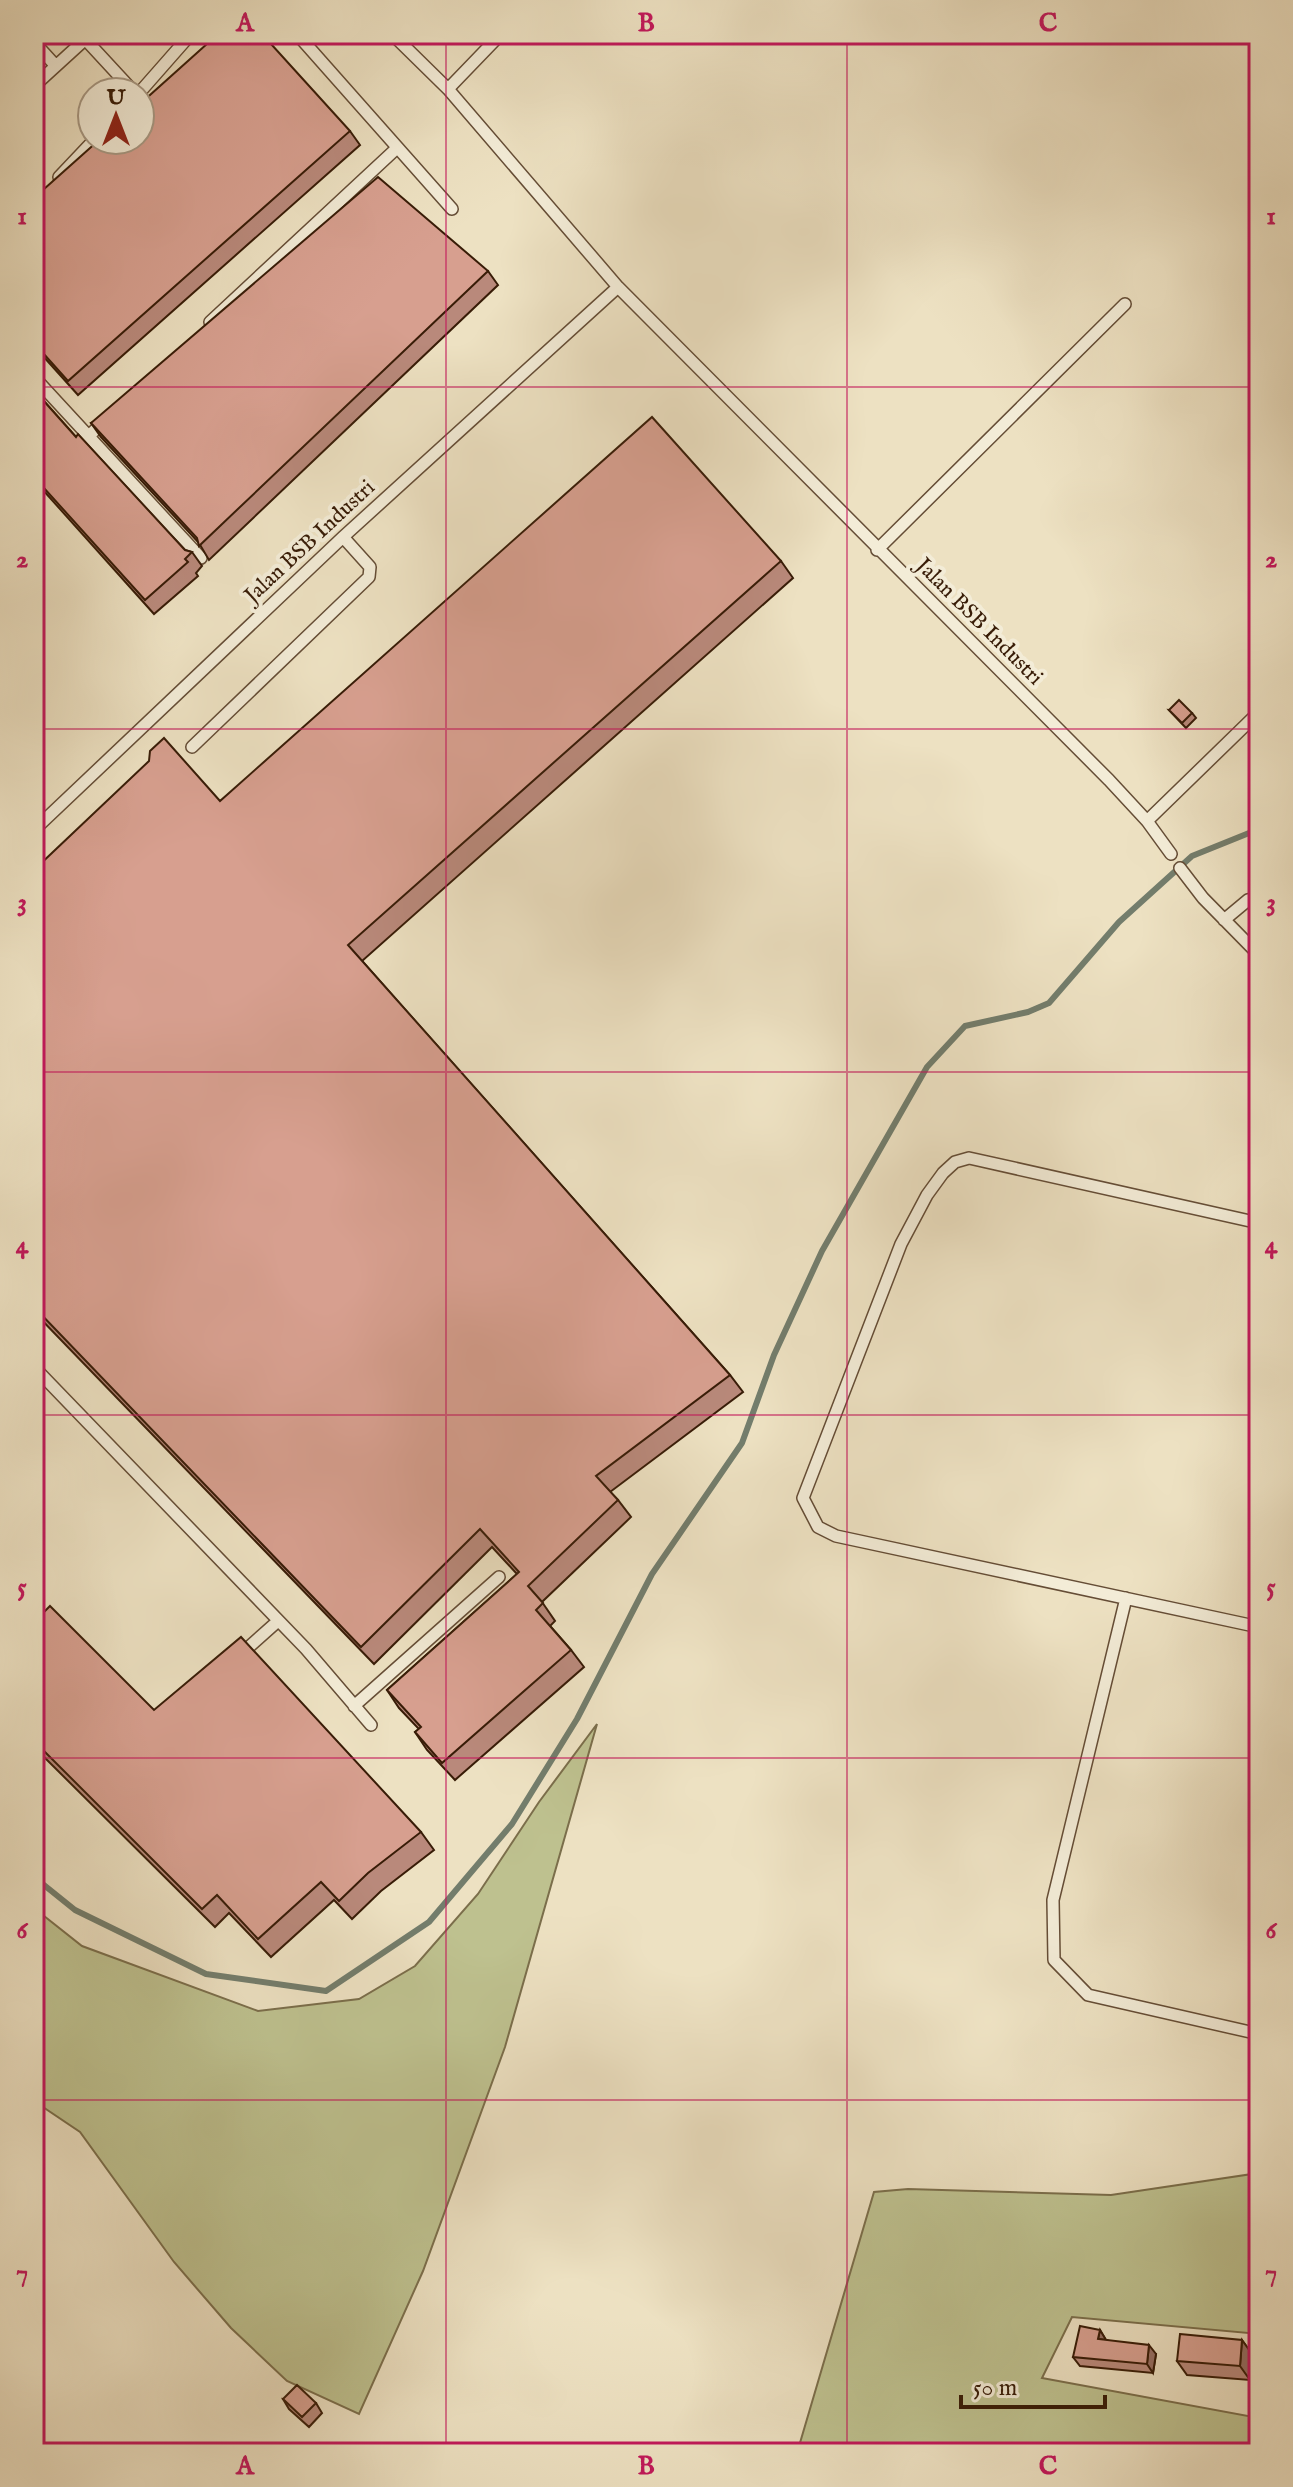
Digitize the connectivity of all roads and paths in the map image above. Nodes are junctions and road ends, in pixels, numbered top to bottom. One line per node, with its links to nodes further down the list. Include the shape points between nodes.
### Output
1 (191, 34): 9 (lane)
2 (297, 34): 12 (lane)
3 (392, 34): 11 (lane, Jalan BSB Industri)
4 (501, 34): 11 (lane)
5 (88, 37): 7 (lane); 8 (lane)
6 (34, 42): 7 (lane)
7 (55, 65): 10 (lane)
8 (123, 76)
9 (152, 76)
10 (34, 86)
11 (448, 89): 16 (lane, Jalan BSB Industri)
12 (397, 148): 15 (lane); 18 (lane)
13 (79, 156): 14 (lane)
14 (54, 182)
15 (452, 209)
16 (618, 287): 22 (lane, Jalan BSB Industri); 23 (lane, Jalan BSB Industri)
17 (1125, 304): 23 (lane)
18 (203, 329)
19 (34, 377): 21 (lane)
20 (111, 414): 21 (lane)
21 (89, 436): 24 (lane)
22 (343, 537): 26 (lane, via 370,567 369,577); 28 (lane, Jalan BSB Industri)
23 (877, 550): 27 (lane, Jalan BSB Industri)
24 (201, 558)
25 (1259, 712): 27 (lane)
26 (192, 747)
27 (1147, 821): 29 (lane, Jalan BSB Industri)
28 (34, 830)
29 (1171, 854)
30 (1180, 868): 32 (lane)
31 (1259, 898): 32 (lane, via 1248,900)
32 (1224, 920): 33 (lane)
33 (1259, 955)
34 (1259, 1223): 37 (lane, via 969,1158 955,1162 927,1195 901,1244 803,1498 818,1527 836,1536)
35 (34, 1367): 38 (lane)
36 (499, 1577): 41 (lane)
37 (1126, 1598): 39 (lane); 43 (lane, via 1053,1900 1054,1960 1088,1995)
38 (278, 1621): 40 (lane); 41 (lane)
39 (1259, 1627)
40 (227, 1666)
41 (354, 1706): 42 (lane)
42 (371, 1725)
43 (1259, 2034)

